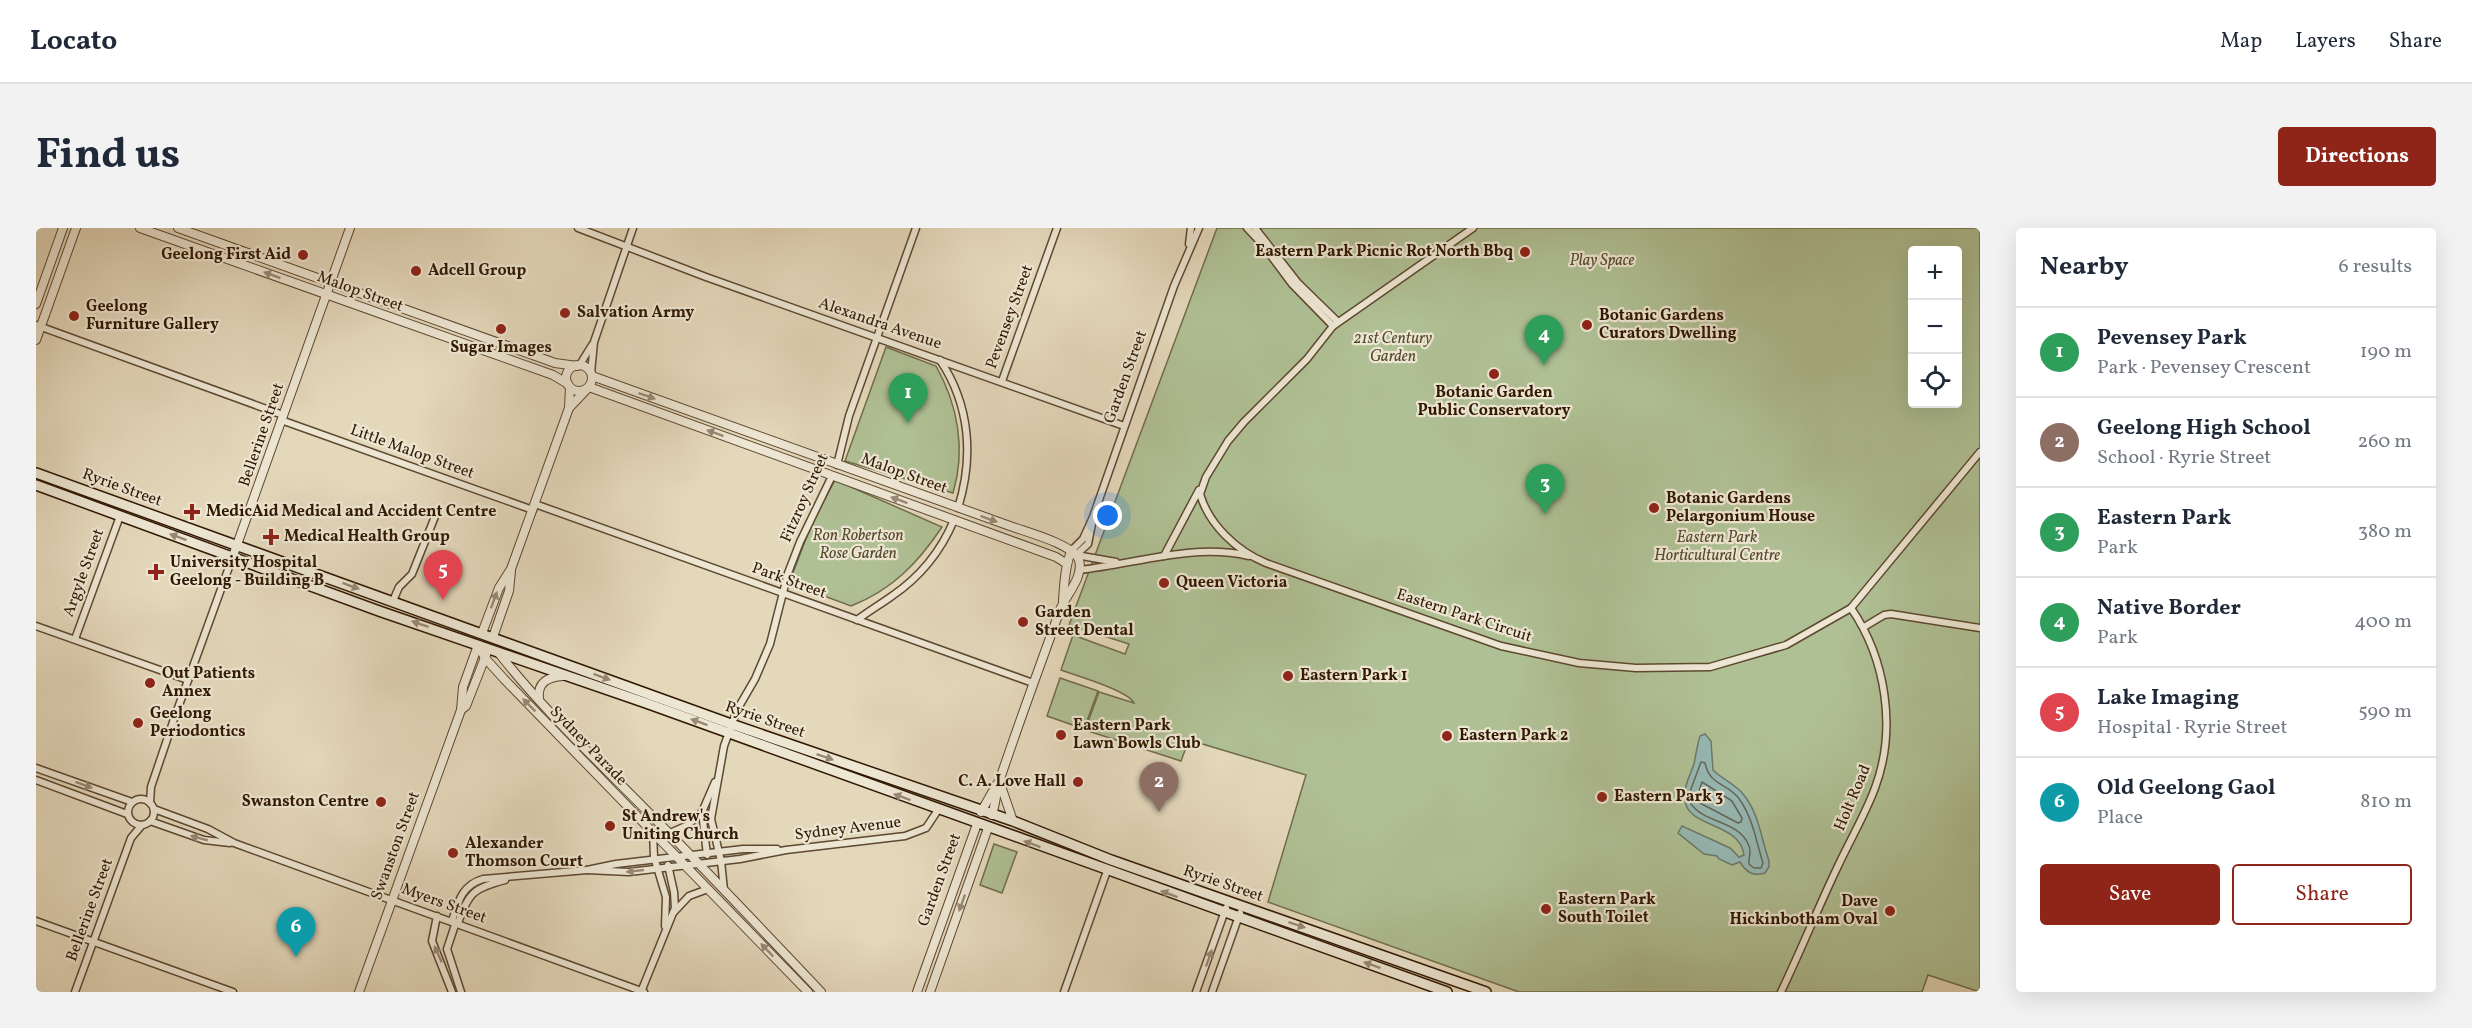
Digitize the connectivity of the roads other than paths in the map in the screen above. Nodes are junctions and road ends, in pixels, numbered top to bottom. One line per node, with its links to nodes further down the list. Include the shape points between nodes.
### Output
1 (63, 228): 19 (street)
2 (76, 228): 22 (street)
3 (178, 228): 17 (street, Malop Street)
4 (350, 228): 17 (street, Bellerine Street)
5 (578, 228): 15 (street, Alexandra Avenue)
6 (633, 228): 15 (street)
7 (916, 228): 24 (street, Fitzroy Street)
8 (1057, 228): 32 (street, Pevensey Street)
9 (1191, 228): 16 (street, Garden Street)
10 (1199, 228): 16 (street, Garden Street)
11 (1247, 228): 21 (street, via 1292,284)
12 (1255, 228): 21 (street)
13 (1473, 228): 21 (street)
14 (143, 229): 18 (street, Malop Street, one-way to 14)
15 (627, 246): 24 (street, Alexandra Avenue); 26 (street)
16 (1189, 248): 37 (street, Garden Street)
17 (332, 283): 18 (street, Bellerine Street); 20 (street, Malop Street)
18 (327, 295): 23 (street, Malop Street); 36 (street, Bellerine Street)
19 (36, 304)
20 (439, 321): 23 (street); 27 (street, Malop Street)
21 (1335, 324): 43 (street, via 1307,359 1244,422)
22 (38, 326): 25 (street); 36 (street, Little Malop Street)
23 (434, 333): 28 (street, Malop Street)
24 (877, 337): 29 (street, Alexandra Avenue); 39 (street, Fitzroy Street, via 846,425)
25 (36, 340)
26 (594, 342): 30 (street); 31 (street)
27 (509, 346): 28 (street); 30 (street, Malop Street, via 555,363)
28 (504, 358): 33 (street, Malop Street, via 553,375)
29 (939, 360): 32 (street, Alexandra Avenue); 45 (street, via 955,387 967,433 966,476)
30 (578, 366): 31 (street); 33 (street, via 568,373)
31 (591, 374): 34 (street); 39 (street, Malop Street, one-way to 39)
32 (1002, 381): 37 (street, Alexandra Avenue)
33 (569, 386): 34 (street, via 578,391); 35 (street, Swanston Street)
34 (588, 388): 35 (street, Swanston Street); 41 (street, Malop Street, one-way to 34)
35 (569, 408): 44 (street, Swanston Street)
36 (282, 417): 44 (street, Little Malop Street); 51 (street, Bellerine Street)
37 (1124, 426): 52 (street, Garden Street, via 1092,517)
38 (1980, 452): 63 (street, Eastern Park Circuit)
39 (837, 465): 41 (street, Fitzroy Street); 45 (street, Malop Street)
40 (36, 473): 51 (main road, Ryrie Street)
41 (832, 476): 48 (street, Malop Street, one-way to 41); 60 (street, Fitzroy Street, via 800,542)
42 (36, 485): 47 (main road, Ryrie Street)
43 (1201, 485): 54 (street); 55 (street, Eastern Park Circuit, via 1202,500 1215,522)
44 (534, 507): 58 (street, Swanston Street); 60 (street, Park Street)
45 (958, 508): 48 (street); 49 (street, Malop Street, one-way to 49)
46 (436, 514): 61 (street, via 412,574 399,587)
47 (120, 516): 53 (main road, Ryrie Street, one-way to 47); 70 (street, Argyle Street)
48 (954, 520): 50 (street, Malop Street); 64 (street, via 941,546 916,576)
49 (1009, 526): 50 (street); 52 (street, Malop Street)
50 (1004, 538): 57 (street, Malop Street)
51 (237, 545): 53 (street, Bellerine Street); 61 (main road, Ryrie Street, one-way to 61)
52 (1074, 553): 56 (street, Eastern Park Circuit); 57 (street, Garden Street); 59 (street)
53 (233, 556): 71 (main road, Ryrie Street, one-way to 53); 74 (street, Bellerine Street)
54 (1164, 556): 55 (street, Eastern Park Circuit, via 1219,551); 56 (street, Eastern Park Circuit)
55 (1255, 558): 63 (street, Eastern Park Circuit, via 1501,646 1579,663 1636,668 1710,667 1786,645)
56 (1122, 562): 59 (street, Eastern Park Circuit)
57 (1067, 564): 62 (street, Garden Street)
58 (511, 569): 68 (street, Swanston Street, one-way to 58, via 499,588); 69 (street, Swanston Street, via 510,591)
59 (1079, 570): 62 (street, Garden Street)
60 (783, 593): 64 (street, Park Street); 78 (street, Fitzroy Street, via 765,655)
61 (393, 601): 68 (main road, Ryrie Street)
62 (1062, 605): 75 (street, Garden Street)
63 (1851, 608): 66 (street, Holt Road)
64 (857, 620): 75 (street, Park Street)
65 (36, 626): 70 (street)
66 (1864, 627): 67 (street, via 1891,614); 151 (street, Holt Road, via 1882,683 1885,752 1872,796)
67 (1980, 628)
68 (482, 633): 69 (main road, Ryrie Street); 71 (main road, Swanston Street)
69 (493, 637): 72 (main road, Swanston Street); 78 (main road, Ryrie Street, one-way to 78)
70 (75, 639): 74 (street)
71 (478, 645): 72 (main road, Ryrie Street); 77 (street, Swanston Street, via 463,687)
72 (491, 653): 73 (main road, Ryrie Street); 76 (street, Sydney Parade); 77 (street, Swanston Street); 97 (street, Sydney Parade, one-way to 72)
73 (565, 675): 76 (street, via 543,682); 78 (main road, Ryrie Street, one-way to 73)
74 (188, 680): 83 (street, Bellerine Street)
75 (1033, 683): 82 (street, Garden Street)
76 (539, 699): 98 (street, Sydney Parade)
77 (461, 710): 123 (street, Swanston Street)
78 (730, 729): 80 (street, Fitzroy Street); 87 (main road, Ryrie Street, one-way to 78); 89 (main road, Ryrie Street, one-way to 89)
79 (36, 768): 85 (street, one-way to 85)
80 (718, 778): 88 (street, Fitzroy Street); 102 (street, Fitzroy Street, via 711,819)
81 (36, 780): 91 (street)
82 (999, 782): 89 (street, Garden Street); 90 (street, Garden Street); 93 (street)
83 (152, 787): 84 (street, Bellerine Street); 86 (street, Bellerine Street)
84 (141, 799): 85 (street); 86 (street)
85 (132, 802): 91 (street)
86 (152, 806): 92 (street); 100 (street, Myers Street)
87 (938, 810): 94 (main road, Ryrie Street); 101 (street, Sydney Avenue, via 926,828 913,834)
88 (702, 812): 98 (street, Fitzroy Street, via 688,825); 103 (street)
89 (981, 812): 90 (main road, Ryrie Street); 94 (main road, Garden Street)
90 (992, 815): 93 (main road, Ryrie Street); 96 (main road, Garden Street)
91 (128, 817): 95 (street); 99 (street, Bellerine Street)
92 (150, 821): 95 (street); 100 (street, Myers Street, one-way to 92, via 204,840)
93 (1012, 821): 108 (main road, Ryrie Street)
94 (977, 824): 96 (main road, Ryrie Street); 117 (street, Garden Street)
95 (142, 825): 99 (street, Bellerine Street)
96 (988, 828): 115 (main road, Ryrie Street, one-way to 96); 119 (street, Garden Street)
97 (653, 832): 105 (street, Sydney Parade); 107 (street)
98 (670, 833): 104 (street, Sydney Parade)
99 (131, 838): 133 (street, Bellerine Street)
100 (234, 843): 123 (street, Myers Street)
101 (786, 850): 102 (street, Sydney Avenue); 109 (street, Sydney Avenue)
102 (718, 852): 103 (street, Sydney Avenue); 109 (street, Fitzroy Street)
103 (706, 854): 104 (street, Sydney Avenue); 110 (street)
104 (692, 855): 105 (street, Sydney Avenue); 110 (street, Sydney Parade)
105 (676, 857): 106 (street, Sydney Avenue); 111 (street, Sydney Parade)
106 (666, 858): 107 (street, Sydney Avenue); 112 (street)
107 (655, 860): 113 (street); 114 (street, Sydney Avenue)
108 (1111, 860): 115 (main road); 124 (main road, Ryrie Street)
109 (722, 861): 110 (street, Sydney Avenue); 121 (street, Fitzroy Street)
110 (703, 862): 111 (street, Sydney Avenue); 121 (street, Sydney Parade)
111 (684, 865): 112 (street, Sydney Avenue); 120 (street, Sydney Parade)
112 (669, 867): 113 (street, Sydney Avenue); 126 (street)
113 (658, 868): 114 (street, Sydney Avenue, one-way to 114); 132 (street, via 666,897)
114 (587, 870): 116 (street, Sydney Avenue)
115 (1107, 871): 127 (main road, Ryrie Street, one-way to 115); 146 (street)
116 (511, 878): 118 (street, Sydney Avenue, via 487,878); 122 (street, Sydney Avenue)
117 (956, 880): 119 (street); 134 (street, Garden Street)
118 (472, 883): 122 (street); 131 (street, via 462,893)
119 (968, 884): 135 (street, Garden Street, one-way to 135)
120 (708, 889): 126 (street, via 689,896); 142 (street, Sydney Parade, one-way to 120)
121 (724, 890): 143 (street, Sydney Parade)
122 (477, 891): 131 (street, via 466,899)
123 (393, 900): 128 (street, Myers Street); 138 (street, Swanston Street)
124 (1228, 902): 125 (main road, Ryrie Street); 127 (street)
125 (1242, 907): 129 (street); 150 (main road, Ryrie Street, one-way to 150)
126 (674, 913): 132 (street)
127 (1224, 914): 129 (main road, Ryrie Street); 147 (street, one-way to 127)
128 (437, 915): 131 (street, Myers Street); 139 (street, one-way to 128, via 432,941)
129 (1238, 918): 148 (street); 149 (main road, Ryrie Street, one-way to 129)
130 (36, 921): 133 (street)
131 (455, 922): 140 (street, via 447,949); 141 (street, Myers Street)
132 (664, 930): 141 (street)
133 (93, 942): 136 (street, Bellerine Street); 137 (street)
134 (932, 949): 135 (street); 144 (street, Garden Street)
135 (944, 953): 145 (street, Garden Street)
136 (75, 992)
137 (233, 992)
138 (359, 992)
139 (452, 992)
140 (461, 992)
141 (642, 992)
142 (808, 992)
143 (821, 992)
144 (917, 992)
145 (930, 992)
146 (1064, 992)
147 (1196, 992)
148 (1212, 992)
149 (1447, 992)
150 (1486, 992)
151 (1781, 992)

